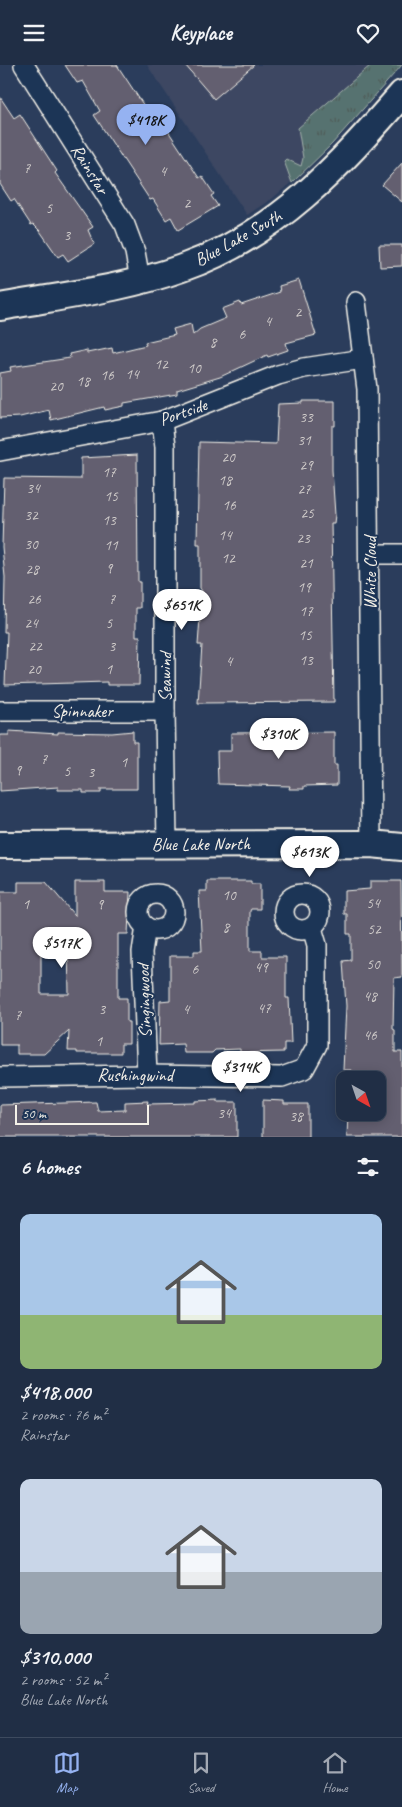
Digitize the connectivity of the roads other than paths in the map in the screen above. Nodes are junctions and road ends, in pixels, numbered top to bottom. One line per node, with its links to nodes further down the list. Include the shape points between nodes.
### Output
1 (24, 65): 3 (street, Rainstar, via 125,225 135,252)
2 (402, 94): 3 (street, Blue Lake South, via 330,174 292,207 222,251)
3 (140, 281): 5 (street, Blue Lake South)
4 (356, 302): 6 (street, White Cloud)
5 (0, 307)
6 (363, 359): 7 (street, Portside, via 304,367 278,375); 9 (street, White Cloud, via 367,389)
7 (162, 421): 8 (street, Portside); 12 (street, Seawind, via 165,447)
8 (0, 451)
9 (370, 554): 10 (street); 14 (street, White Cloud)
10 (402, 554)
11 (0, 711): 12 (street, Spinnaker)
12 (165, 711): 13 (street, Seawind)
13 (168, 844): 14 (street, Blue Lake North); 15 (street, Blue Lake North)
14 (371, 844): 16 (street, Blue Lake North)
15 (0, 845)
16 (402, 847)
17 (146, 927): 19 (street, Singingwood, via 142,952)
18 (312, 928): 19 (street, Rushingwind, via 317,945 317,1045 304,1069 282,1077)
19 (147, 1075): 20 (street, Rushingwind)
20 (0, 1077)

